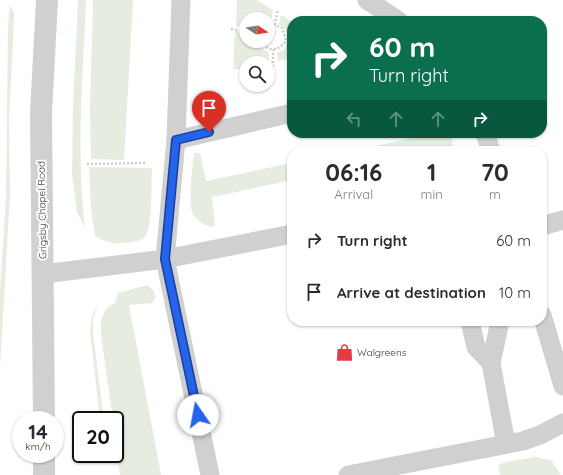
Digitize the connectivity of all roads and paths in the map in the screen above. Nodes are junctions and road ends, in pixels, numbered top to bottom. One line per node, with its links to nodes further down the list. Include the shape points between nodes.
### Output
1 (47, 0): 20 (street, Grigsby Chapel Road, via 41,113)
2 (181, 0): 13 (lane)
3 (367, 0): 5 (lane)
4 (278, 9): 6 (path)
5 (391, 16)
6 (275, 25): 10 (path, via 282,28 286,40 281,47)
7 (230, 29): 8 (path)
8 (239, 31)
9 (266, 48): 10 (path)
10 (273, 50): 11 (path)
11 (273, 56)
12 (287, 114): 13 (lane)
13 (176, 140): 14 (lane)
14 (174, 163): 15 (path); 19 (lane)
15 (87, 164)
16 (563, 220): 17 (lane)
17 (547, 225)
18 (287, 235): 19 (lane)
19 (165, 259): 20 (lane); 31 (lane)
20 (43, 274): 26 (street, Grigsby Chapel Road)
21 (471, 326): 24 (lane, via 476,347)
22 (499, 326): 24 (lane)
23 (545, 326): 25 (lane)
24 (491, 363): 28 (lane)
25 (563, 386)
26 (44, 411)
27 (563, 423): 28 (lane, via 540,435)
28 (506, 444): 32 (lane)
29 (44, 463): 30 (street)
30 (44, 475)
31 (210, 475)
32 (348, 475)

